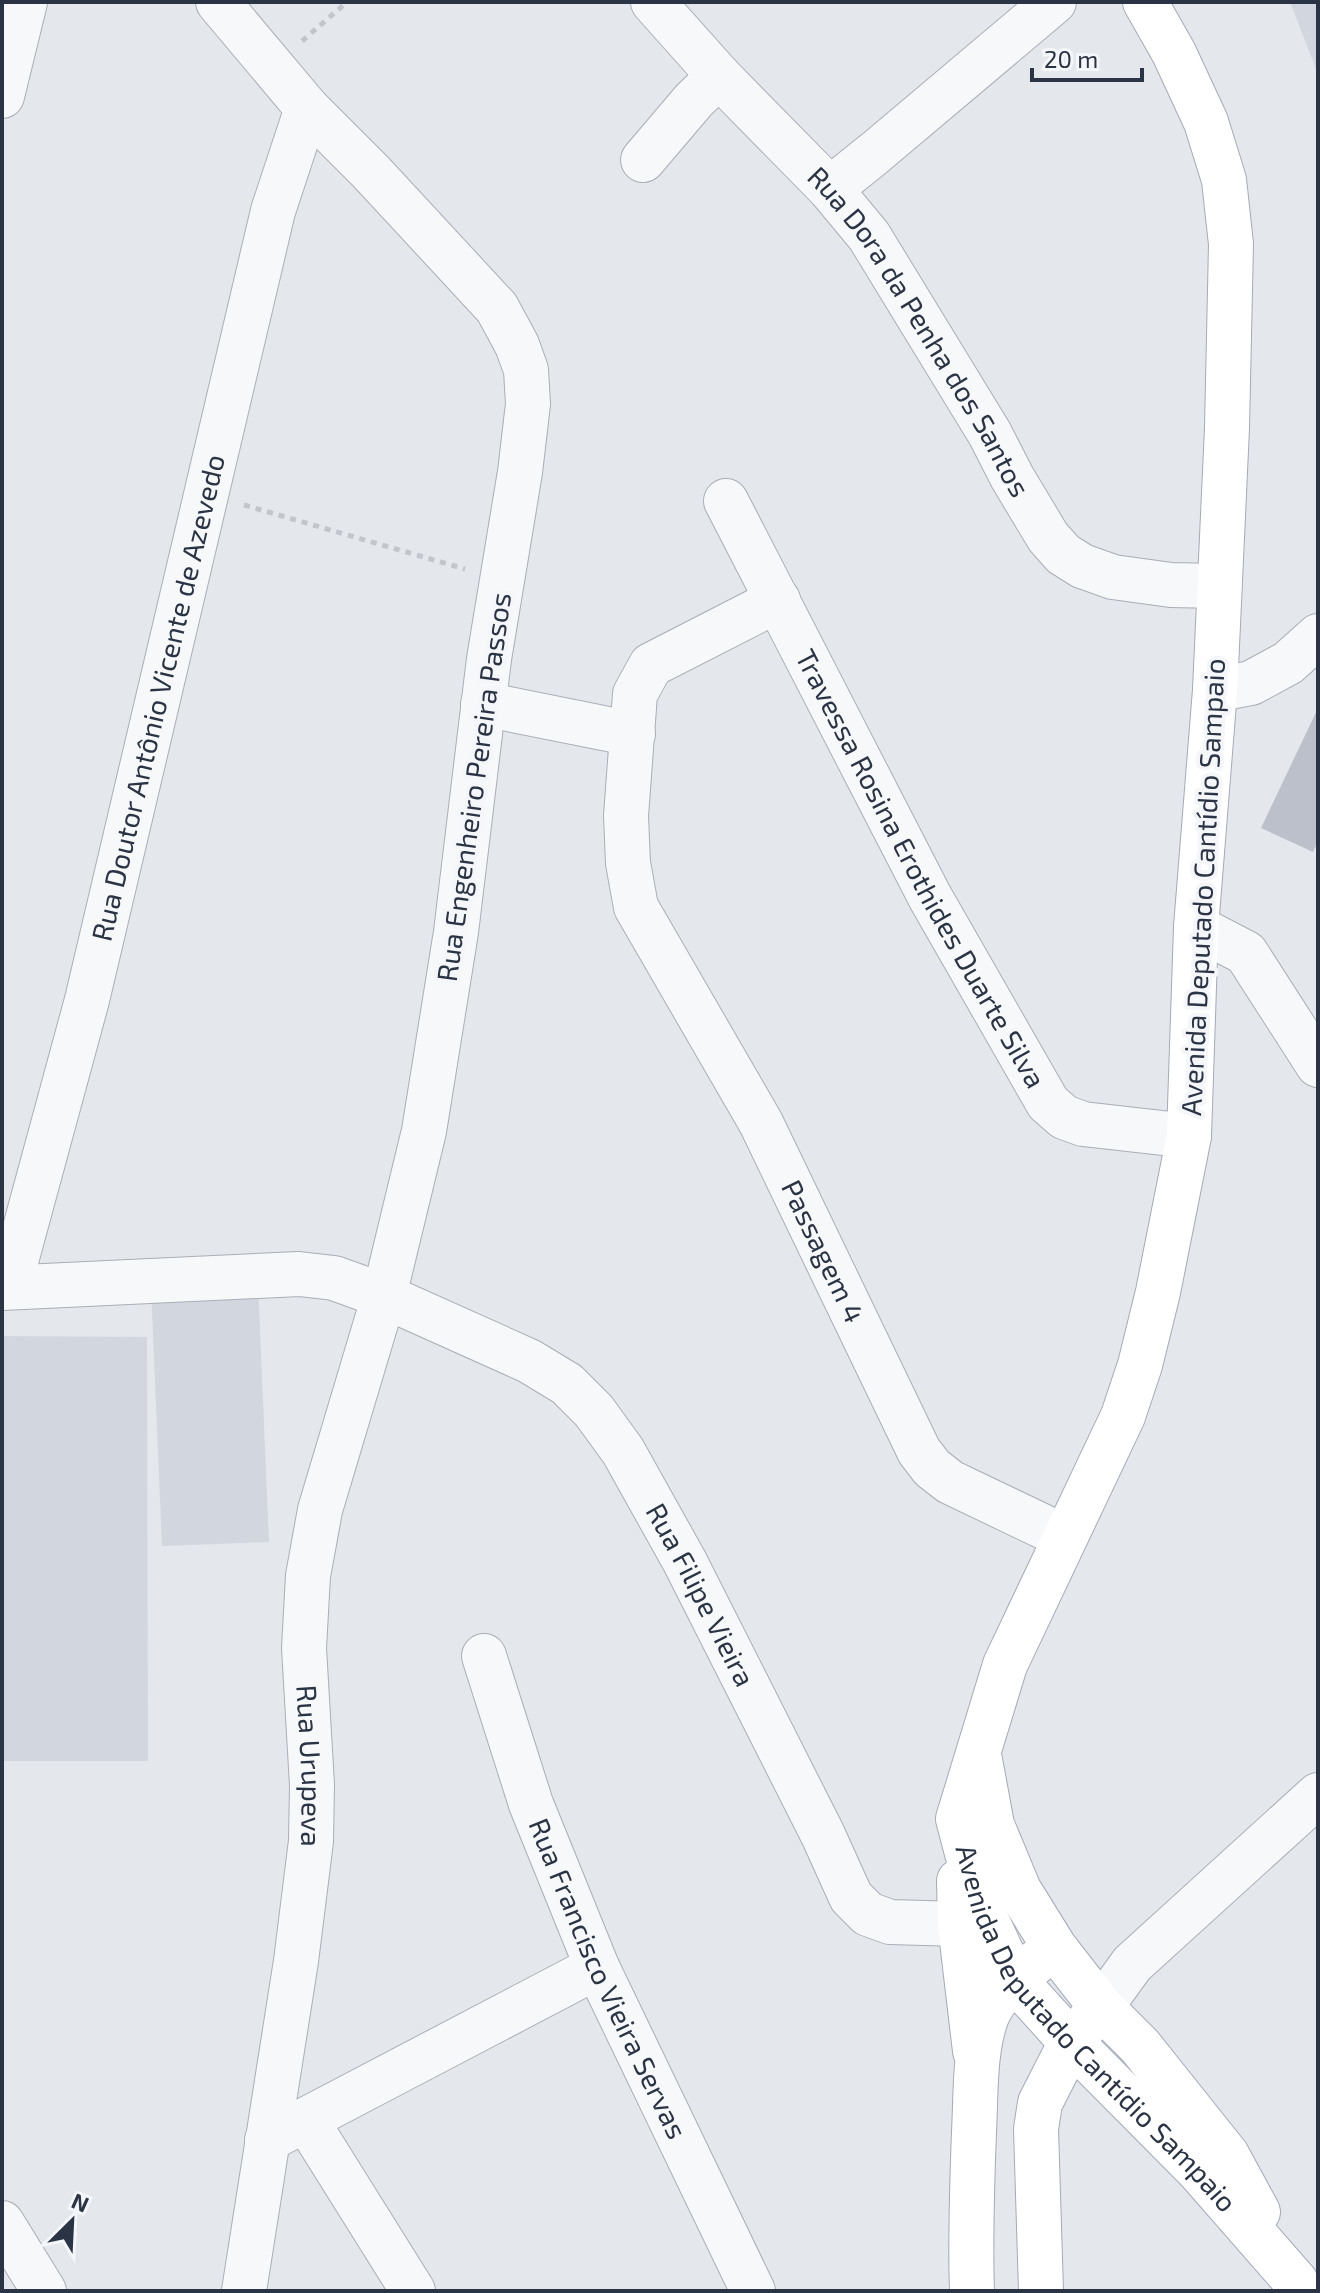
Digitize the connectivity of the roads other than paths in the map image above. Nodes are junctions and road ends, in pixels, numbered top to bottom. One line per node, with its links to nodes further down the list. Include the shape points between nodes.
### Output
1 (25, 2): 7 (street)
2 (218, 2): 8 (street, Rua Engenheiro Pereira Passos)
3 (653, 2): 6 (street, Rua Dora da Penha dos Santos)
4 (1054, 2): 10 (street)
5 (1145, 2): 12 (main road, Avenida Deputado Cantídio Sampaio, via 1206,122 1224,180 1231,244)
6 (719, 76): 9 (street); 10 (street, Rua Dora da Penha dos Santos)
7 (2, 96)
8 (307, 108): 16 (street, Rua Engenheiro Pereira Passos, via 497,308 526,370 520,472); 21 (street, Rua Doutor Antônio Vicente de Azevedo, via 273,211 87,1000)
9 (643, 160)
10 (830, 189): 12 (street, Rua Dora da Penha dos Santos, via 869,236 1063,554 1113,577)
11 (726, 501): 13 (street, Travessa Rosina Erothides Duarte Silva)
12 (1219, 586): 15 (main road, Avenida Deputado Cantídio Sampaio)
13 (778, 600): 17 (street, Passagem 4, via 651,665 635,694); 20 (street, Travessa Rosina Erothides Duarte Silva, via 930,897 1048,1103 1083,1124)
14 (1318, 636): 15 (street, via 1288,663 1251,683)
15 (1215, 690): 18 (main road, Avenida Deputado Cantídio Sampaio)
16 (483, 704): 17 (street); 22 (street, Rua Engenheiro Pereira Passos, via 427,1116)
17 (633, 734): 23 (street, Passagem 4, via 626,816 636,907 761,1123 919,1451 950,1482)
18 (1196, 927): 19 (street, via 1246,953); 20 (main road, Avenida Deputado Cantídio Sampaio)
19 (1318, 1065)
20 (1189, 1136): 23 (main road, Avenida Deputado Cantídio Sampaio, via 1140,1365 1123,1416)
21 (6, 1288): 22 (street, via 299,1274 334,1278)
22 (384, 1296): 28 (street, Rua Filipe Vieira, via 529,1361 567,1384 594,1411 623,1451 685,1562 851,1897 868,1914 890,1922); 36 (street, Rua Urupeva, via 320,1510 308,1576 304,1648 311,1841)
23 (1065, 1537): 25 (main road, Avenida Deputado Cantídio Sampaio, via 1005,1665)
24 (484, 1656): 30 (street, Rua Francisco Vieira Servas, via 531,1804)
25 (978, 1751): 27 (main road, Avenida Deputado Cantídio Sampaio); 29 (main road, Avenida Deputado Cantídio Sampaio, via 992,1825 1006,1863)
26 (1318, 1795): 32 (street, via 1132,1964)
27 (958, 1819): 28 (main road); 31 (main road, Avenida Deputado Cantídio Sampaio, via 982,1910)
28 (960, 1924): 34 (main road)
29 (1055, 1948): 31 (main road); 32 (main road, Avenida Deputado Cantídio Sampaio)
30 (597, 1967): 35 (street); 42 (street, Rua Francisco Vieira Servas)
31 (1014, 1979): 33 (main road, Avenida Deputado Cantídio Sampaio); 34 (main road, via 987,2017)
32 (1101, 2007): 33 (main road); 38 (main road, Avenida Deputado Cantídio Sampaio, via 1140,2046 1227,2155)
33 (1071, 2042): 38 (main road, Avenida Deputado Cantídio Sampaio); 44 (main road, via 1040,2103 1036,2129)
34 (977, 2065): 43 (main road)
35 (306, 2120): 36 (street); 41 (street)
36 (267, 2140): 40 (street, Rua Urupeva)
37 (2, 2223): 39 (street)
38 (1307, 2287)
39 (44, 2291)
40 (244, 2291)
41 (413, 2291)
42 (753, 2291)
43 (972, 2291)
44 (1041, 2291)

